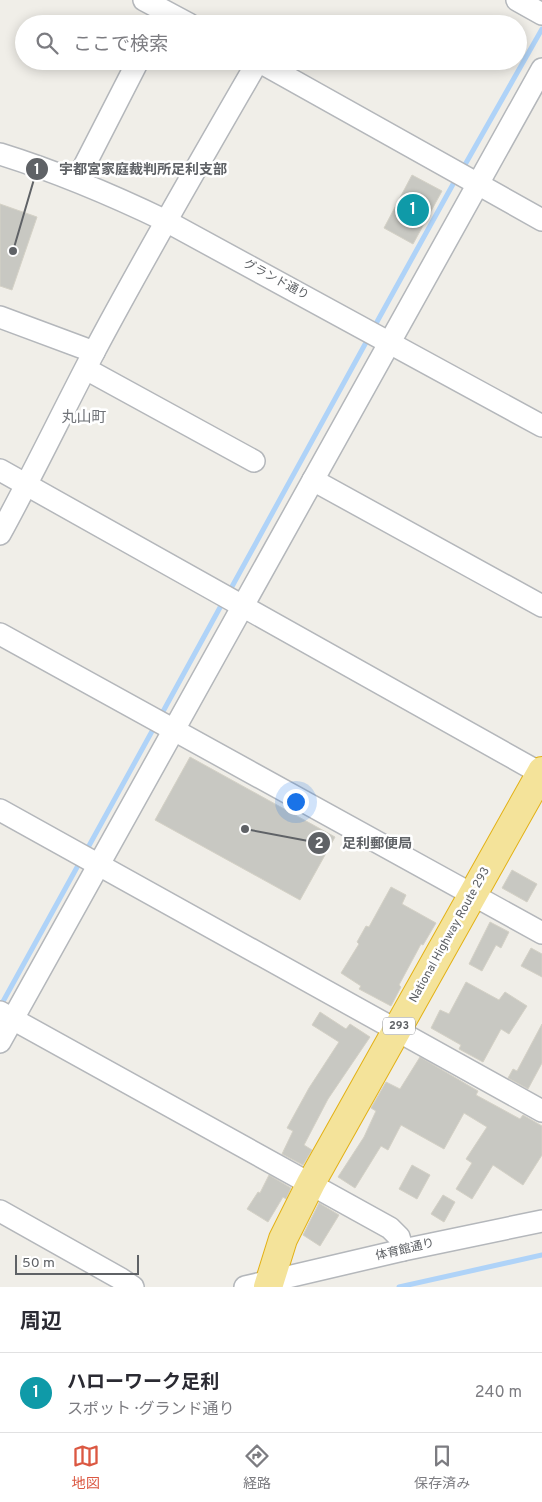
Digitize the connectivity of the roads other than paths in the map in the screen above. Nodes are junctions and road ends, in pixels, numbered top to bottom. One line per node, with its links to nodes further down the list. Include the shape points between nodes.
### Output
1 (144, 0): 3 (street)
2 (517, 0): 4 (street)
3 (164, 11)
4 (542, 14)
5 (133, 70): 10 (street)
6 (253, 70): 13 (street)
7 (274, 70): 11 (street)
8 (542, 70): 11 (street)
9 (0, 154): 10 (street, グランド通り)
10 (77, 180): 13 (street, グランド通り)
11 (478, 184): 12 (street); 15 (street)
12 (542, 220)
13 (166, 221): 15 (street, グランド通り); 16 (street)
14 (0, 317): 16 (street)
15 (389, 341): 17 (street, グランド通り); 20 (street)
16 (90, 361): 18 (street); 21 (street)
17 (542, 426)
18 (254, 461)
19 (0, 470): 21 (street)
20 (313, 480): 23 (street); 24 (street)
21 (27, 486): 22 (street); 23 (street)
22 (0, 534)
23 (244, 606): 26 (street); 27 (street)
24 (542, 606)
25 (0, 634): 26 (street)
26 (173, 729): 29 (street); 30 (street)
27 (542, 773): 30 (highway, National Highway Route 293 / 293)
28 (0, 810): 29 (street)
29 (100, 865): 32 (street); 33 (street)
30 (472, 894): 31 (street); 33 (highway, National Highway Route 293 / 293)
31 (542, 933)
32 (6, 1016): 34 (street); 36 (street)
33 (397, 1030): 35 (street); 36 (highway, National Highway Route 293 / 293)
34 (0, 1042)
35 (542, 1111)
36 (311, 1183): 39 (street, via 390,1228 399,1237); 40 (highway, National Highway Route 293 / 293)
37 (0, 1211): 41 (street)
38 (542, 1220): 39 (street, 体育館通り)
39 (403, 1250): 40 (street, 体育館通り)
40 (261, 1285)
41 (133, 1287)

